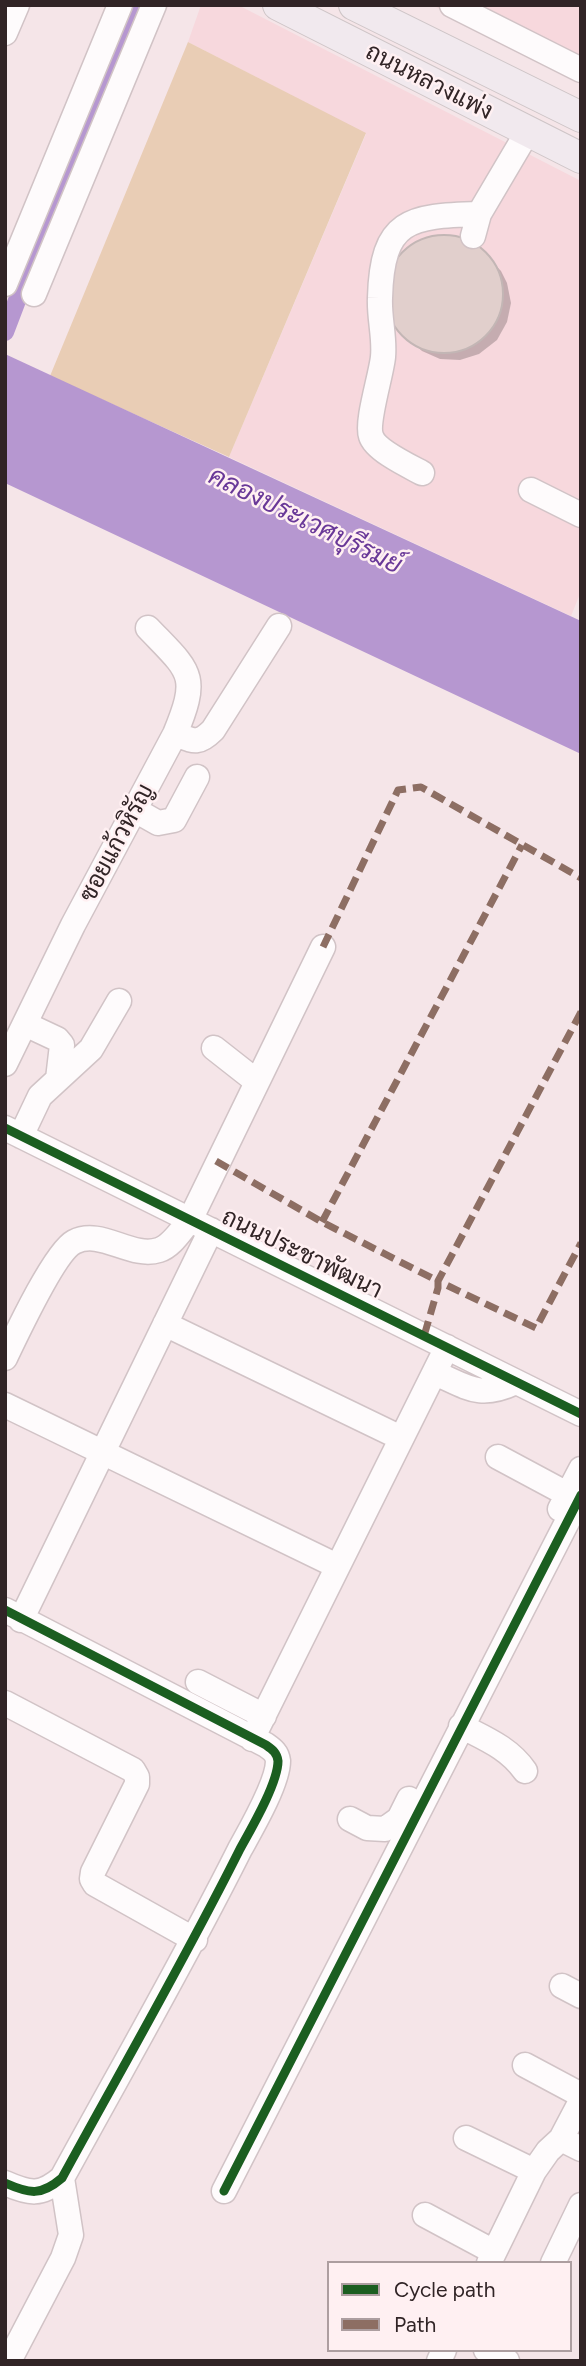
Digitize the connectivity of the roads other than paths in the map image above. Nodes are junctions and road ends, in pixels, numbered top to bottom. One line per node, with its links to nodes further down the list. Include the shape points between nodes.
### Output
1 (17, 5): 7 (street)
2 (120, 5): 12 (street)
3 (155, 5): 13 (street)
4 (278, 5): 10 (main road, ถนนหลวงแพ่ง)
5 (354, 5): 9 (main road, ถนนหลวงแพ่ง)
6 (452, 5): 8 (street)
7 (5, 33)
8 (581, 70)
9 (581, 117)
10 (528, 131): 11 (main road, ถนนหลวงแพ่ง); 14 (street, via 476,225 432,216 401,228 391,241 383,268 384,352 371,437 378,447)
11 (581, 158)
12 (5, 284)
13 (34, 294)
14 (422, 474)
15 (531, 490): 16 (street)
16 (581, 515)
17 (279, 626): 19 (street, via 213,730 194,741)
18 (148, 628): 19 (street, ซอยแก้วหิรัญ, via 179,660 190,684)
19 (175, 734): 21 (street, ซอยแก้วหิรัญ)
20 (197, 777): 21 (street, via 174,820 158,823)
21 (135, 810): 24 (street, ซอยแก้วหิรัญ)
22 (323, 947): 28 (street)
23 (119, 1001): 27 (street, via 91,1049)
24 (25, 1024): 26 (street, ซอยแก้วหิรัญ); 27 (street, via 62,1045)
25 (214, 1048): 28 (street)
26 (5, 1064)
27 (58, 1079): 29 (street)
28 (256, 1081): 30 (street)
29 (13, 1132): 30 (street, ถนนประชาพัฒนา)
30 (200, 1225): 31 (street); 32 (street, ถนนประชาพัฒนา); 33 (street, via 158,1250 136,1250 92,1238 74,1242 60,1257)
31 (165, 1324): 38 (street); 39 (street)
32 (447, 1348): 34 (street); 35 (street, ถนนประชาพัฒนา)
33 (5, 1358)
34 (435, 1373): 35 (street, via 476,1391 490,1392); 38 (street)
35 (516, 1382): 37 (street, ถนนประชาพัฒนา)
36 (5, 1405): 39 (street)
37 (581, 1414)
38 (401, 1438): 43 (street)
39 (103, 1452): 43 (street); 44 (street)
40 (498, 1457): 42 (street)
41 (581, 1469): 42 (street)
42 (574, 1495): 48 (street); 51 (street, via 398,1819 376,1830)
43 (337, 1566): 47 (street)
44 (13, 1615): 49 (street)
45 (198, 1682): 47 (street)
46 (5, 1703): 52 (street, via 133,1770 137,1784 92,1879)
47 (264, 1716): 49 (street)
48 (461, 1726): 50 (street, via 503,1747); 61 (street)
49 (252, 1739): 52 (street, via 275,1752 276,1773)
50 (525, 1771)
51 (350, 1819)
52 (195, 1940): 59 (street)
53 (525, 2065): 54 (street)
54 (581, 2095)
55 (581, 2101): 57 (street)
56 (466, 2138): 58 (street)
57 (571, 2144): 58 (street, via 548,2151)
58 (534, 2171): 64 (street)
59 (62, 2178): 60 (street, via 43,2191); 68 (street, via 71,2235)
60 (5, 2183)
61 (224, 2191)
62 (581, 2205): 65 (street)
63 (425, 2215): 64 (street)
64 (492, 2257)
65 (554, 2261)
66 (490, 2352): 67 (street)
67 (506, 2360)
68 (9, 2361)

